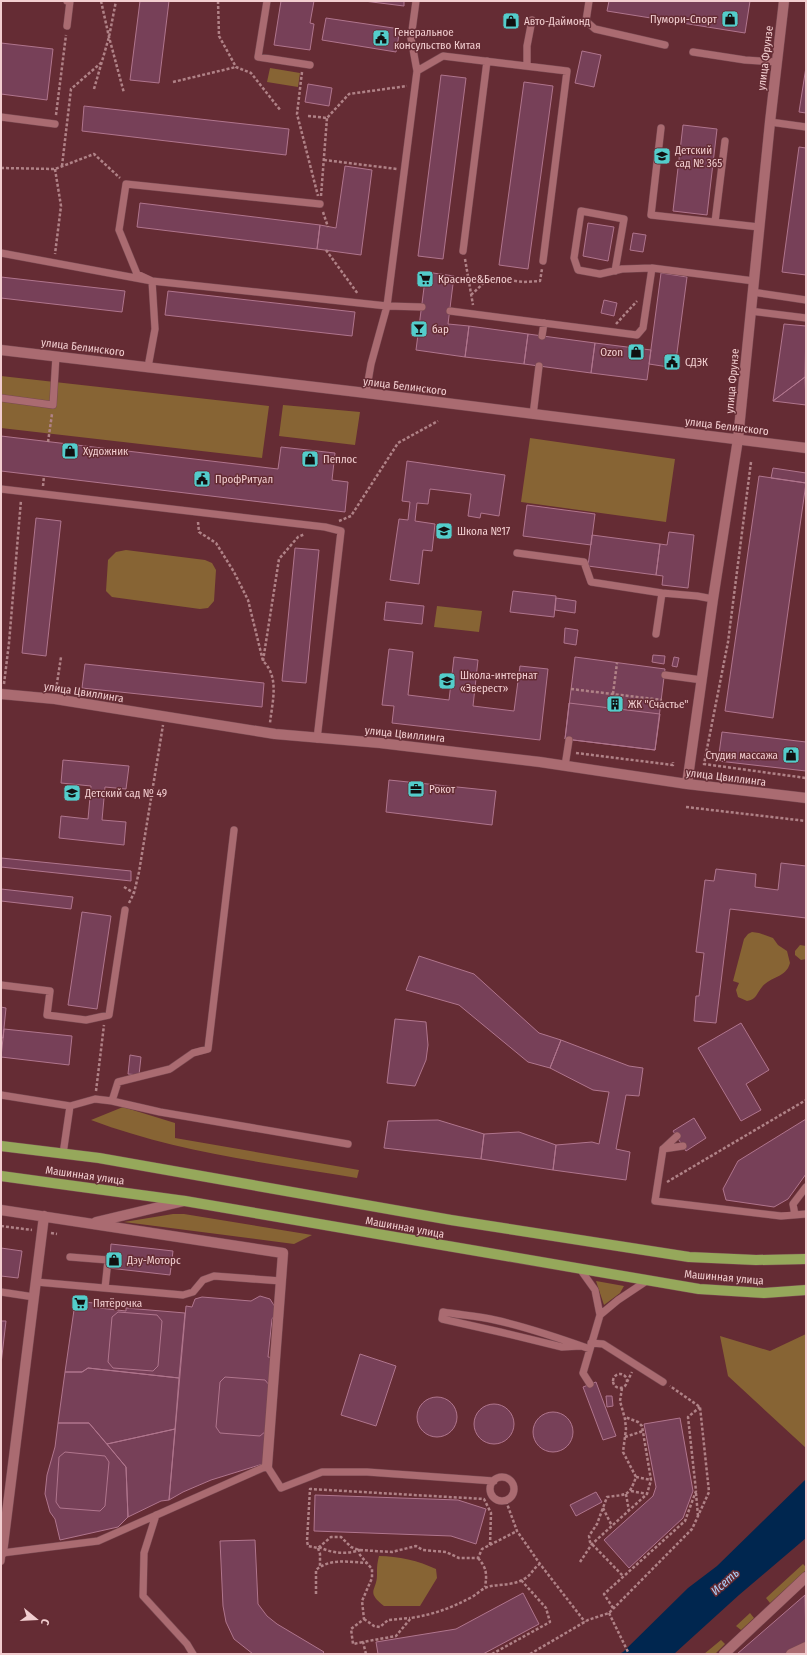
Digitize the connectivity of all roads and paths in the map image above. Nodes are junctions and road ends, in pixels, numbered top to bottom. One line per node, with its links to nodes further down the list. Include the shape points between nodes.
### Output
1 (67, 1): 10 (lane, via 70,2)
2 (102, 1): 11 (path)
3 (116, 1): 11 (path)
4 (218, 1): 19 (path, via 219,36)
5 (267, 1): 17 (lane, via 258,57)
6 (416, 1): 20 (lane, via 411,38)
7 (589, 1): 12 (lane, via 586,21 595,28)
8 (784, 1): 16 (street, улица Фрунзе)
9 (532, 20): 18 (lane, via 527,46)
10 (67, 26): 30 (path)
11 (109, 37): 15 (path); 24 (path)
12 (665, 45)
13 (693, 52): 16 (lane)
14 (487, 61): 18 (lane); 20 (lane, via 443,56); 45 (lane)
15 (102, 62): 23 (path); 35 (path, via 71,89)
16 (777, 62): 29 (street, улица Фрунзе)
17 (306, 65): 40 (path, via 297,114)
18 (527, 66): 47 (lane, via 567,71)
19 (236, 67): 21 (path); 25 (path, via 251,73)
20 (417, 71): 22 (lane)
21 (174, 82)
22 (415, 84): 28 (path, via 349,94); 38 (lane)
23 (94, 89)
24 (124, 93)
25 (281, 111)
26 (308, 116): 28 (path)
27 (1, 118): 30 (lane)
28 (327, 118): 34 (path)
29 (770, 122): 31 (lane); 43 (street, улица Фрунзе)
30 (55, 124)
31 (806, 127)
32 (661, 128): 41 (lane, via 651,214)
33 (725, 141): 41 (lane)
34 (324, 160): 38 (path); 40 (path)
35 (62, 166): 37 (path); 39 (path, via 94,154)
36 (1, 168): 37 (path)
37 (55, 169): 48 (path, via 61,206)
38 (404, 170): 58 (lane)
39 (126, 184): 40 (lane); 51 (lane, via 119,230 137,274)
40 (320, 204): 42 (path)
41 (715, 222): 43 (lane)
42 (328, 227)
43 (759, 228): 52 (street, улица Фрунзе)
44 (326, 250): 57 (path)
45 (463, 251): 55 (path)
46 (1, 253): 48 (lane)
47 (543, 261): 55 (path, via 540,281 489,278)
48 (54, 262): 51 (lane)
49 (652, 268): 50 (lane); 52 (lane); 53 (lane)
50 (615, 271): 50 (lane, via 600,274 578,270 574,258 582,211 624,219)
51 (152, 281): 57 (lane); 70 (lane, via 155,329)
52 (754, 281): 54 (street, улица Фрунзе)
53 (648, 290): 65 (path); 65 (lane, via 643,328 637,335)
54 (752, 292): 56 (lane); 61 (street, улица Фрунзе)
55 (471, 294): 62 (path)
56 (806, 300)
57 (364, 303): 58 (lane)
58 (387, 306): 59 (lane); 71 (lane)
59 (422, 307)
60 (450, 311): 62 (lane)
61 (750, 311): 63 (lane); 76 (street, улица Фрунзе)
62 (474, 314): 64 (lane)
63 (806, 318)
64 (544, 323): 65 (lane); 66 (lane)
65 (608, 331)
66 (542, 336)
67 (1, 350): 68 (street, улица Белинского)
68 (56, 356): 70 (street, улица Белинского); 73 (lane)
69 (539, 366): 74 (lane)
70 (148, 367): 71 (street, улица Белинского)
71 (366, 393): 74 (street, улица Белинского)
72 (1, 398): 73 (lane)
73 (53, 405): 77 (path)
74 (533, 415): 76 (street, улица Белинского)
75 (438, 421): 83 (path, via 398,443 351,516)
76 (738, 439): 78 (street, улица Белинского); 86 (street, улица Фрунзе)
77 (48, 442)
78 (806, 448)
79 (751, 462): 105 (path, via 728,642 704,764)
80 (1, 489): 81 (lane)
81 (21, 492): 82 (lane); 94 (path, via 9,643)
82 (198, 513): 83 (lane); 89 (path, via 198,532 216,543 248,600)
83 (325, 527): 89 (path, via 298,537 279,559); 101 (lane, via 341,531)
84 (517, 553): 85 (lane, via 584,562 590,582)
85 (662, 593): 86 (lane); 87 (lane)
86 (713, 599): 92 (street, улица Фрунзе)
87 (656, 634)
88 (61, 657): 96 (path)
89 (263, 661): 100 (path, via 267,664 275,683)
90 (617, 663): 95 (path)
91 (665, 675): 92 (lane)
92 (702, 680): 106 (street, улица Фрунзе)
93 (571, 689): 95 (path)
94 (2, 694): 96 (street, улица Цвиллинга)
95 (615, 694): 97 (path); 98 (path)
96 (55, 699): 99 (street, улица Цвиллинга)
97 (662, 700)
98 (614, 708)
99 (164, 717): 100 (street, улица Цвиллинга); 112 (path)
100 (269, 733): 101 (street, улица Цвиллинга)
101 (317, 739): 104 (street, улица Цвиллинга, via 380,743)
102 (570, 753): 103 (path, via 673,765); 104 (lane); 104 (lane, via 570,740)
103 (673, 762)
104 (567, 766): 106 (street, улица Цвиллинга)
105 (806, 778)
106 (687, 784): 107 (street, улица Цвиллинга)
107 (806, 798)
108 (686, 807): 109 (path)
109 (806, 821)
110 (234, 830): 119 (lane, via 208,1049 193,1053 170,1070 118,1082)
111 (124, 887): 112 (path)
112 (134, 893): 113 (path)
113 (125, 910): 115 (lane)
114 (1, 985): 115 (lane, via 50,991 48,1015 86,1020)
115 (109, 1015): 117 (path, via 105,1020)
116 (1, 1095): 120 (lane)
117 (95, 1100): 119 (lane); 120 (lane)
118 (806, 1100): 129 (path)
119 (112, 1102): 122 (lane)
120 (70, 1106): 126 (lane)
121 (677, 1136): 125 (lane)
122 (348, 1144)
123 (1, 1146): 126 (main road, Машинная улица)
124 (683, 1146): 125 (lane)
125 (663, 1149): 129 (lane)
126 (63, 1154): 140 (main road, Машинная улица, via 99,1158 451,1220 689,1257)
127 (1, 1176): 130 (main road, Машинная улица)
128 (806, 1187): 133 (lane, via 793,1204)
129 (656, 1188): 133 (lane, via 655,1201 781,1216)
130 (185, 1201): 135 (street); 141 (main road, Машинная улица)
131 (1, 1210): 134 (street)
132 (806, 1214): 133 (lane)
133 (795, 1215)
134 (44, 1216): 135 (street); 137 (street)
135 (90, 1224): 143 (street, via 283,1252)
136 (1, 1226): 137 (path)
137 (43, 1232): 138 (path); 144 (street)
138 (57, 1234)
139 (70, 1256): 145 (lane, via 108,1260)
140 (806, 1259)
141 (580, 1269): 142 (main road, Машинная улица); 149 (lane, via 595,1290)
142 (648, 1280): 146 (main road, Машинная улица, via 699,1289 764,1293); 149 (lane)
143 (281, 1281): 145 (lane, via 214,1276 203,1280 193,1292 183,1295); 161 (street)
144 (36, 1282): 145 (lane); 148 (street)
145 (105, 1288)
146 (806, 1290)
147 (1, 1292): 148 (lane)
148 (34, 1297): 180 (street)
149 (600, 1315): 151 (lane)
150 (581, 1346): 150 (lane, via 495,1320 443,1312 442,1319 562,1347); 151 (lane)
151 (590, 1346): 153 (lane, via 603,1344); 155 (lane, via 583,1373)
152 (631, 1375): 154 (path)
153 (663, 1382): 157 (path)
154 (627, 1383): 156 (path); 156 (path, via 625,1376 615,1377 614,1383)
155 (590, 1384)
156 (622, 1388): 158 (path, via 620,1401)
157 (700, 1407): 166 (path, via 688,1417); 173 (path, via 709,1492)
158 (625, 1417): 159 (path, via 638,1422); 160 (path)
159 (643, 1431): 160 (path); 163 (path)
160 (625, 1437): 162 (path, via 623,1452)
161 (267, 1466): 164 (lane, via 281,1488 322,1472 367,1472); 172 (lane)
162 (636, 1477): 163 (path); 165 (path)
163 (651, 1480): 168 (path)
164 (494, 1481): 169 (lane, via 491,1493 497,1500); 169 (lane, via 503,1478 513,1485 513,1494)
165 (632, 1491): 167 (path); 168 (path)
166 (696, 1491): 173 (path); 186 (path, via 685,1521)
167 (626, 1494): 170 (path, via 607,1497); 171 (path)
168 (647, 1494): 171 (path)
169 (506, 1501): 175 (path)
170 (603, 1508): 174 (path); 176 (path, via 589,1536)
171 (629, 1511): 174 (path)
172 (156, 1515): 180 (lane, via 98,1541); 198 (lane, via 144,1552 143,1596)
173 (698, 1518): 191 (path, via 692,1530)
174 (612, 1526): 176 (path)
175 (517, 1531): 177 (path); 184 (path)
176 (592, 1544): 182 (path); 186 (path)
177 (490, 1545): 178 (path, via 491,1513 484,1499 310,1489 307,1541 308,1546); 181 (path, via 482,1549)
178 (318, 1548): 179 (path, via 339,1552); 179 (path, via 331,1537 341,1537 351,1547); 185 (path)
179 (359, 1550): 181 (path, via 392,1552 416,1546 423,1550 446,1552 460,1558); 183 (path)
180 (2, 1557)
181 (478, 1558): 189 (path, via 487,1574)
182 (580, 1562)
183 (367, 1563): 185 (path, via 336,1562); 194 (path, via 372,1569 372,1578 362,1600)
184 (540, 1564): 188 (path); 195 (path)
185 (320, 1566): 190 (path, via 316,1570)
186 (623, 1576): 191 (path, via 604,1594)
187 (806, 1577): 203 (street)
188 (521, 1580): 189 (path, via 512,1584); 200 (path, via 546,1608 550,1622)
189 (485, 1587): 193 (path, via 450,1608)
190 (316, 1594)
191 (613, 1608): 192 (path)
192 (609, 1613): 195 (path); 202 (path)
193 (411, 1618): 194 (path, via 388,1620 380,1627); 196 (path, via 396,1636)
194 (364, 1619): 196 (path, via 351,1629 353,1644)
195 (586, 1622): 201 (path)
196 (364, 1642): 199 (path)
197 (806, 1647): 204 (street)
198 (193, 1654)
199 (366, 1654)
200 (492, 1654)
201 (530, 1654)
202 (629, 1654)
203 (724, 1654)
204 (791, 1654)

